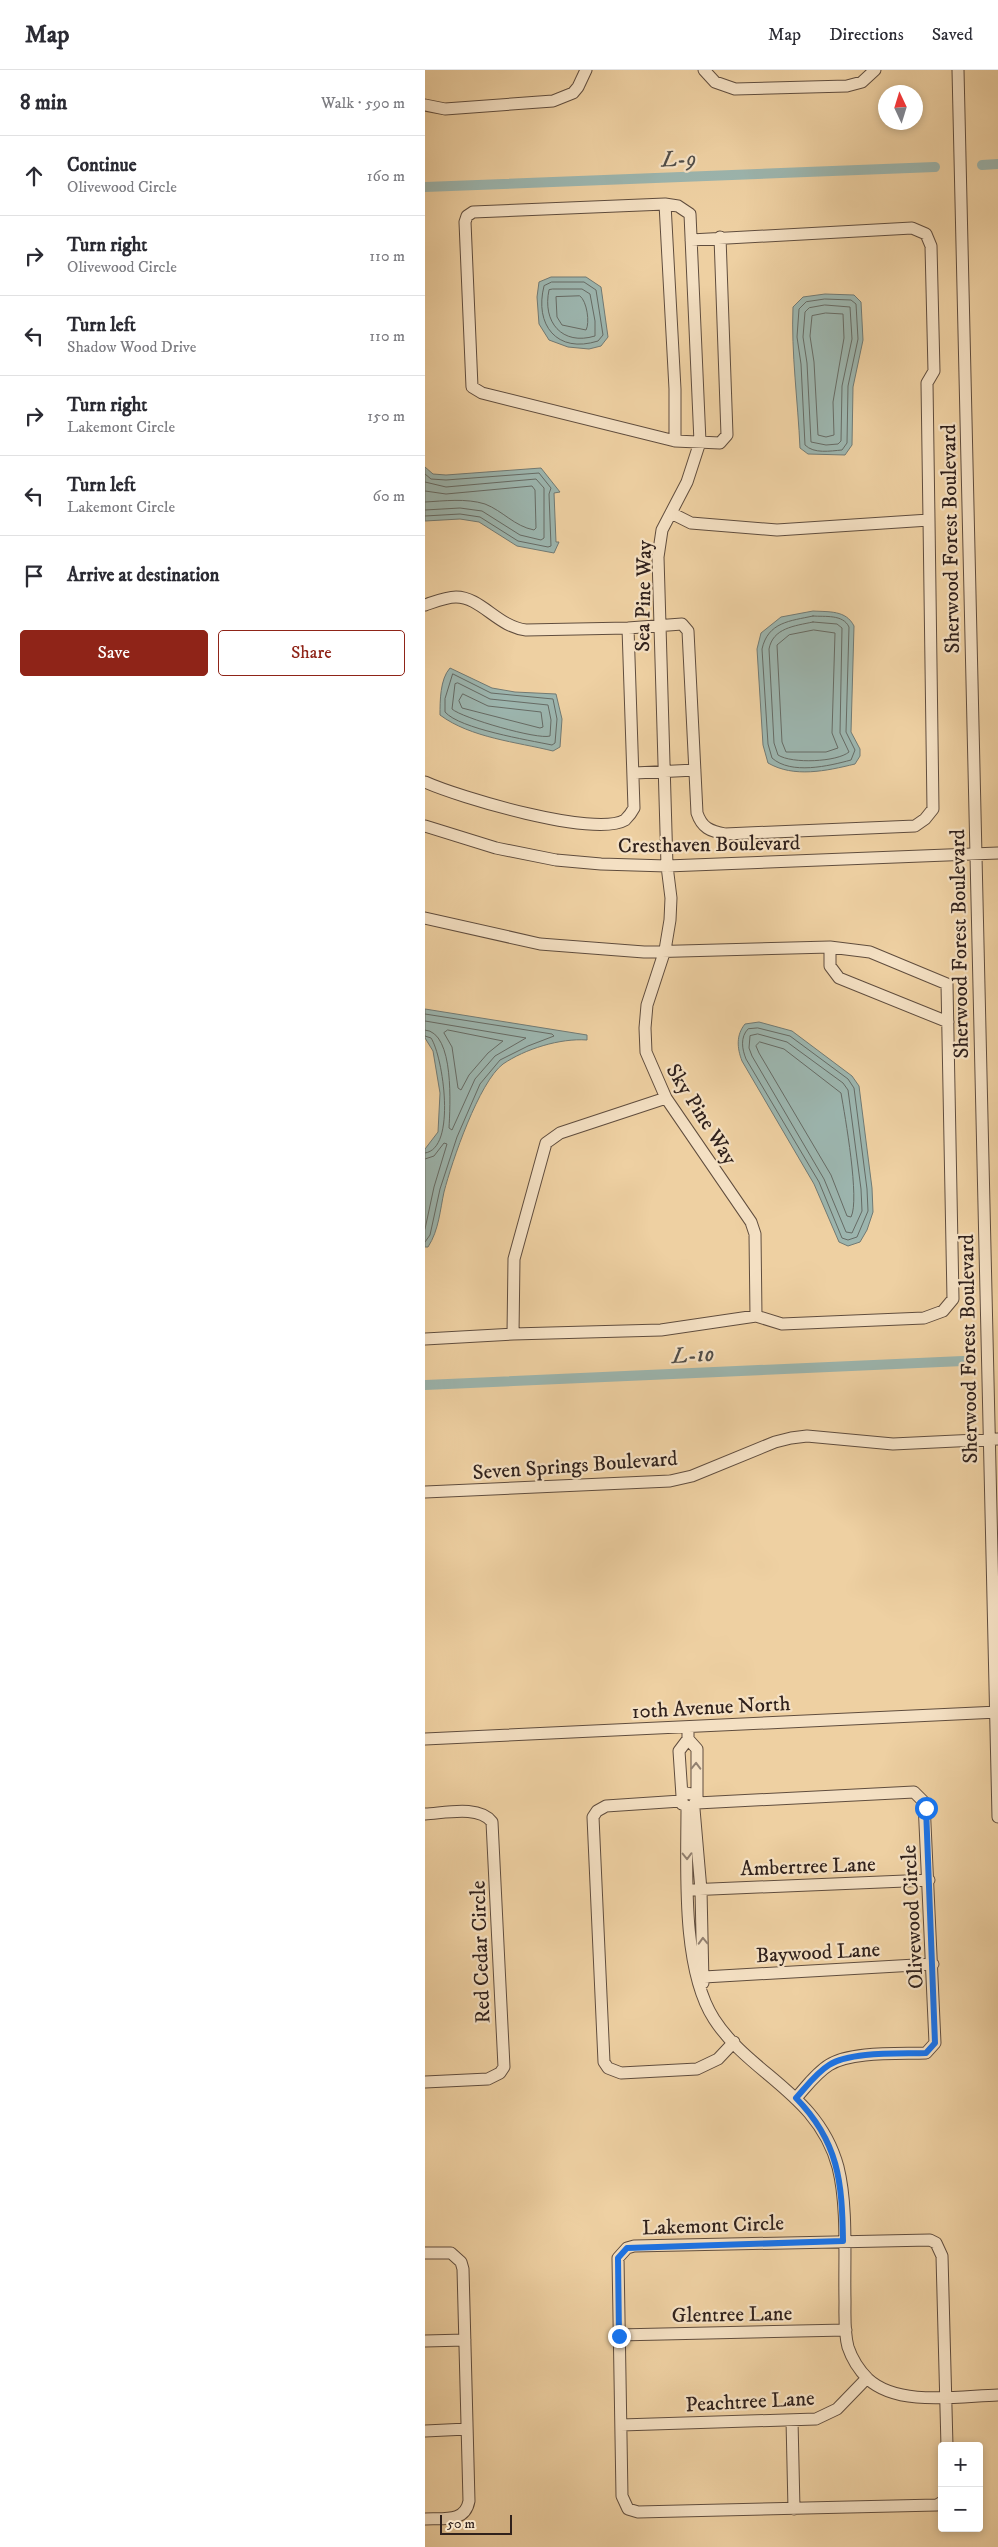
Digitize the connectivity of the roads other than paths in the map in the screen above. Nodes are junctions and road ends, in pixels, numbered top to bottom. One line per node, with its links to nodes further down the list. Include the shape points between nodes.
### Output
1 (586, 70): 5 (street, via 578,88 553,101 445,109)
2 (704, 70): 3 (street, via 715,82 735,90 847,86 862,82)
3 (875, 70)
4 (958, 70): 22 (street, Sherwood Forest Boulevard)
5 (425, 105)
6 (665, 204): 8 (street, Sea Pine Way, via 678,206 689,214); 9 (street); 9 (street, via 473,212 467,216 470,359 472,387 482,393)
7 (720, 237): 8 (street); 10 (street, via 727,435 720,442); 12 (street, via 912,228 925,234 931,246 934,371 927,383)
8 (691, 240): 10 (street, Sea Pine Way)
9 (675, 441): 10 (street)
10 (700, 442): 11 (street, Sea Pine Way, via 690,474)
11 (671, 513): 12 (street, via 691,523 777,530); 14 (street, Sea Pine Way, via 662,530 659,557)
12 (929, 520): 16 (street, via 933,808 925,819 915,826 725,834 708,830 700,822)
13 (425, 605): 15 (street, via 456,597 474,602 512,629)
14 (659, 625): 15 (street); 16 (street, via 682,624 688,630); 17 (street, Sea Pine Way)
15 (628, 628): 18 (street)
16 (695, 770): 17 (street)
17 (665, 772): 18 (street); 23 (street, Sea Pine Way)
18 (635, 773): 19 (street, via 634,808 625,820 597,824 529,815)
19 (425, 782)
20 (425, 826): 23 (street, Cresthaven Boulevard, via 496,848 555,860)
21 (998, 853): 22 (street, Cresthaven Boulevard)
22 (976, 854): 23 (street, Cresthaven Boulevard); 32 (street, Sherwood Forest Boulevard)
23 (667, 866): 26 (street, Sky Pine Way, via 671,898)
24 (425, 918): 26 (street, via 540,944 645,952)
25 (830, 947): 26 (street); 27 (street, via 830,966 839,978); 27 (street, via 870,952 947,984)
26 (665, 950): 28 (street, Sky Pine Way, via 647,1005 644,1044)
27 (948, 1022): 29 (street, via 953,1299 943,1311 924,1318 782,1324)
28 (666, 1098): 29 (street, Sky Pine Way, via 751,1222 755,1234); 30 (street, via 560,1132 546,1143 514,1260)
29 (756, 1316): 30 (street, via 661,1330)
30 (513, 1334): 31 (street)
31 (425, 1339)
32 (993, 1440): 33 (street, Seven Springs Boulevard, via 884,1443 807,1436 775,1442 692,1476 670,1481); 34 (street, Sherwood Forest Boulevard)
33 (425, 1492)
34 (997, 1712): 35 (street, 10th Avenue North); 40 (street, Sherwood Forest Boulevard)
35 (688, 1726): 36 (street); 37 (street, 10th Avenue North)
36 (688, 1738): 38 (street, via 679,1751); 38 (street, one-way to 36, via 697,1749)
37 (425, 1739)
38 (689, 1802): 41 (street, Olivewood Circle, via 914,1792 926,1808); 42 (street, one-way to 42); 43 (street); 47 (street, Olivewood Circle, via 606,1806 593,1817 604,2062 614,2072 621,2073 697,2069 718,2059)
39 (425, 1814): 48 (street, Red Cedar Circle, via 477,1812 488,1816 492,1822 504,2066 495,2077 488,2079)
40 (998, 1818)
41 (929, 1880): 43 (street, Ambertree Lane); 44 (street, Olivewood Circle)
42 (688, 1890): 43 (street, Ambertree Lane); 46 (street, via 696,1974)
43 (701, 1890): 45 (street, one-way to 43)
44 (933, 1964): 45 (street, Baywood Lane); 49 (street, Olivewood Circle, via 936,2036 931,2049 926,2053 852,2057 837,2061 823,2069)
45 (704, 1977): 46 (street)
46 (702, 1990): 47 (street, via 713,2017)
47 (734, 2042): 49 (street)
48 (425, 2082)
49 (796, 2098): 50 (street, via 822,2130 838,2167)
50 (843, 2241): 52 (street); 53 (street, Lakemont Circle, via 627,2248 618,2258); 58 (street, Lakemont Circle, via 930,2240 940,2249)
51 (425, 2253): 54 (street, via 451,2253 461,2262)
52 (846, 2330): 53 (street, Glentree Lane); 56 (street, via 850,2353)
53 (619, 2336): 60 (street, Lakemont Circle)
54 (465, 2340): 55 (street); 61 (street)
55 (425, 2341)
56 (867, 2378): 58 (street, via 901,2396); 59 (street, Peachtree Lane, via 831,2414 816,2419)
57 (998, 2395): 58 (street)
58 (945, 2396): 63 (street, Lakemont Circle)
59 (792, 2420): 60 (street, Peachtree Lane); 65 (street)
60 (621, 2424): 65 (street, Lakemont Circle, via 622,2496 628,2509 638,2512)
61 (467, 2429): 62 (street); 66 (street, via 468,2508 458,2518)
62 (425, 2430)
63 (947, 2442)
64 (938, 2504): 65 (street, Lakemont Circle)
65 (794, 2509)
66 (425, 2519)

